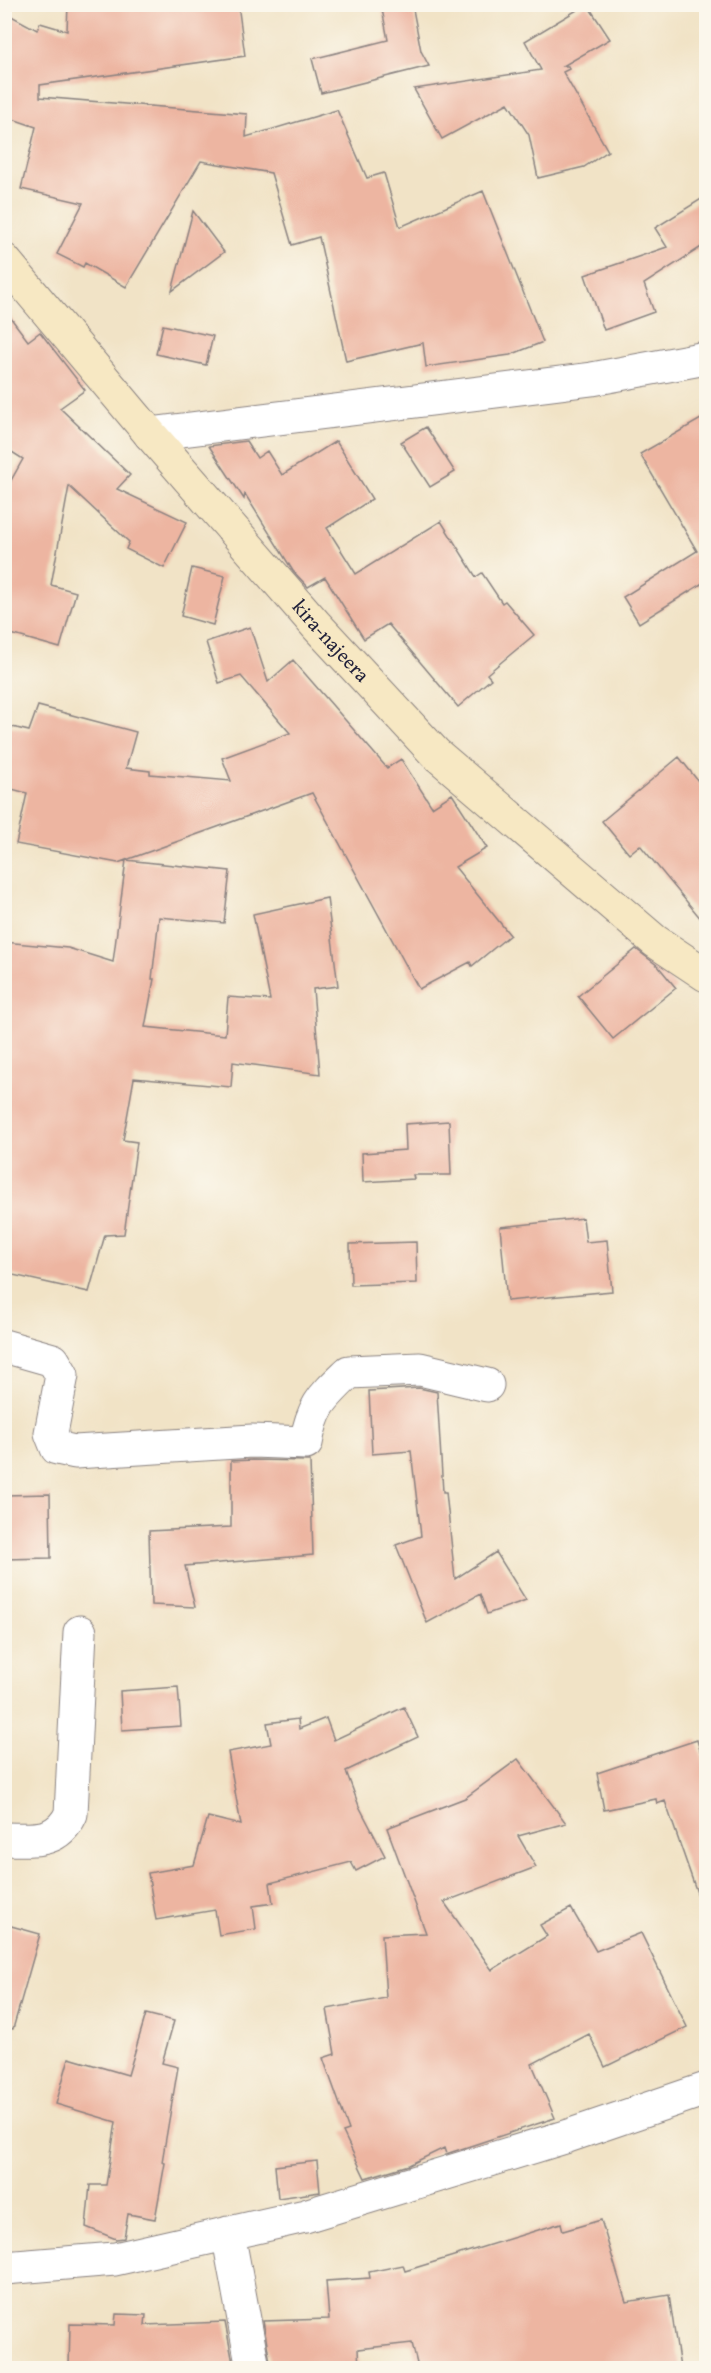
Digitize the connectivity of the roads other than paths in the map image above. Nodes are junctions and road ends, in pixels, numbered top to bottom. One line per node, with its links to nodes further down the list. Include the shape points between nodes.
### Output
1 (4, 260): 3 (street, kira-najeera)
2 (706, 358): 3 (street, via 592,380)
3 (150, 434): 4 (street, kira-najeera, via 316,625 435,753 655,941)
4 (706, 975)
5 (4, 1346): 6 (street, via 53,1360 62,1375 51,1433 57,1448 75,1452 252,1441 306,1443 318,1402 349,1372 420,1369)
6 (487, 1385)
7 (80, 1632): 8 (street, via 71,1814 65,1827 43,1840)
8 (4, 1839)
9 (706, 2089): 10 (street, via 568,2136 305,2216)
10 (228, 2233): 11 (street, via 115,2259); 12 (street)
11 (4, 2268)
12 (253, 2368)

